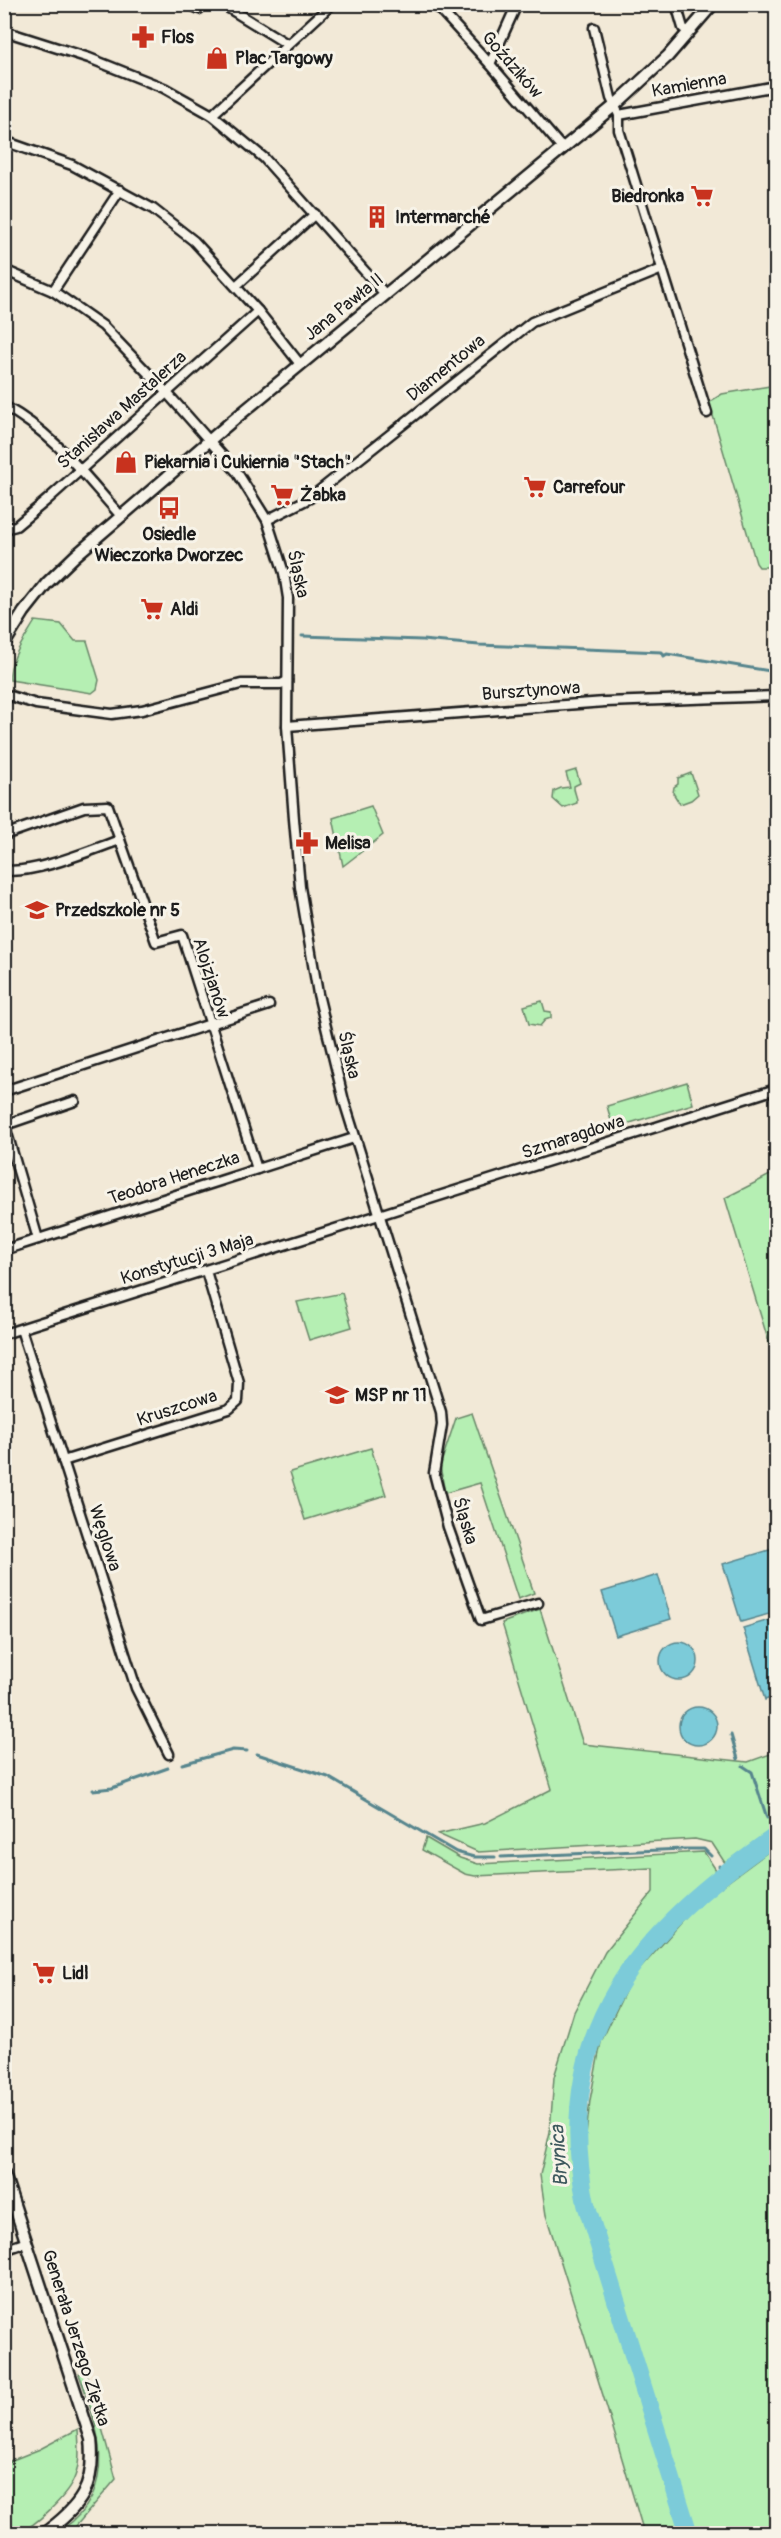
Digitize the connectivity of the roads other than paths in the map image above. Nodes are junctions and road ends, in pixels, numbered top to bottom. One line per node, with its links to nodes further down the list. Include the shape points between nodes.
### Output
1 (189, 4): 2 (street, via 199,9)
2 (201, 4)
3 (222, 4): 12 (street)
4 (332, 4): 12 (street)
5 (435, 4): 13 (street, Goździków)
6 (517, 4): 13 (street)
7 (676, 4): 11 (street, via 683,28)
8 (713, 4): 11 (street, Jana Pawła II)
9 (594, 28): 15 (street)
10 (4, 31): 16 (street, via 89,58 164,88)
11 (689, 32): 15 (street, Jana Pawła II)
12 (287, 44): 16 (street)
13 (490, 64): 18 (street, Goździków)
14 (777, 86): 15 (street, Kamienna)
15 (616, 110): 18 (street, Jana Pawła II); 21 (street)
16 (212, 115): 20 (street, via 264,158)
17 (4, 141): 19 (street, via 72,165)
18 (563, 149): 25 (street, Jana Pawła II)
19 (120, 190): 23 (street, via 153,209 194,241); 24 (street)
20 (315, 214): 23 (street); 25 (street)
21 (662, 269): 30 (street); 34 (street, Diamentowa, via 532,322 310,498)
22 (4, 270): 24 (street, Śląska)
23 (236, 286): 26 (street)
24 (53, 291): 28 (street, Śląska, via 103,326)
25 (385, 294): 27 (street, Jana Pawła II)
26 (258, 311): 27 (street); 28 (street, Stanisława Mastalerza)
27 (300, 364): 31 (street, Jana Pawła II)
28 (167, 393): 31 (street, Śląska); 32 (street, Stanisława Mastalerza)
29 (4, 406): 32 (street, via 30,420)
30 (707, 413)
31 (209, 440): 33 (street, Jana Pawła II); 34 (street, Śląska, via 237,472)
32 (80, 469): 33 (street); 35 (street, Stanisława Mastalerza, via 16,526)
33 (121, 516): 36 (street, Jana Pawła II, via 47,583)
34 (267, 520): 37 (street, Śląska, via 288,598)
35 (4, 529)
36 (4, 644)
37 (287, 681): 38 (street, via 224,688 142,711 112,714 36,704); 40 (street, Śląska)
38 (4, 694)
39 (777, 696): 40 (street, Bursztynowa, via 605,702)
40 (287, 726): 50 (street, Śląska, via 300,887 334,1070)
41 (4, 835): 42 (street, via 84,807 108,806)
42 (120, 840): 43 (street, via 23,871); 45 (street, Alojzjanów, via 156,942 182,935)
43 (4, 870)
44 (269, 1005): 45 (street)
45 (209, 1023): 47 (street); 51 (street, Alojzjanów)
46 (777, 1089): 52 (street, Szmaragdowa)
47 (4, 1091)
48 (75, 1101): 49 (street)
49 (5, 1124): 53 (street)
50 (354, 1138): 51 (street, Teodora Heneczka); 52 (street, Śląska)
51 (257, 1169): 53 (street, Teodora Heneczka)
52 (380, 1215): 55 (street, Konstytucji 3 Maja); 59 (street, Śląska, via 437,1399 442,1425 434,1473 448,1527 482,1620)
53 (38, 1239): 54 (street, Teodora Heneczka)
54 (4, 1250)
55 (206, 1271): 56 (street, Konstytucji 3 Maja); 58 (street, Kruszcowa, via 239,1383 238,1401 223,1411)
56 (21, 1329): 57 (street, Konstytucji 3 Maja); 58 (street, Węglowa)
57 (4, 1334)
58 (63, 1461): 60 (street, Węglowa, via 136,1688)
59 (538, 1603)
60 (169, 1754)
61 (4, 2174): 62 (street, Generała Jerzego Ziętka)
62 (27, 2242): 63 (street); 64 (street, Generała Jerzego Ziętka, via 92,2439 93,2456 89,2478 77,2505)
63 (4, 2250)
64 (43, 2534)

